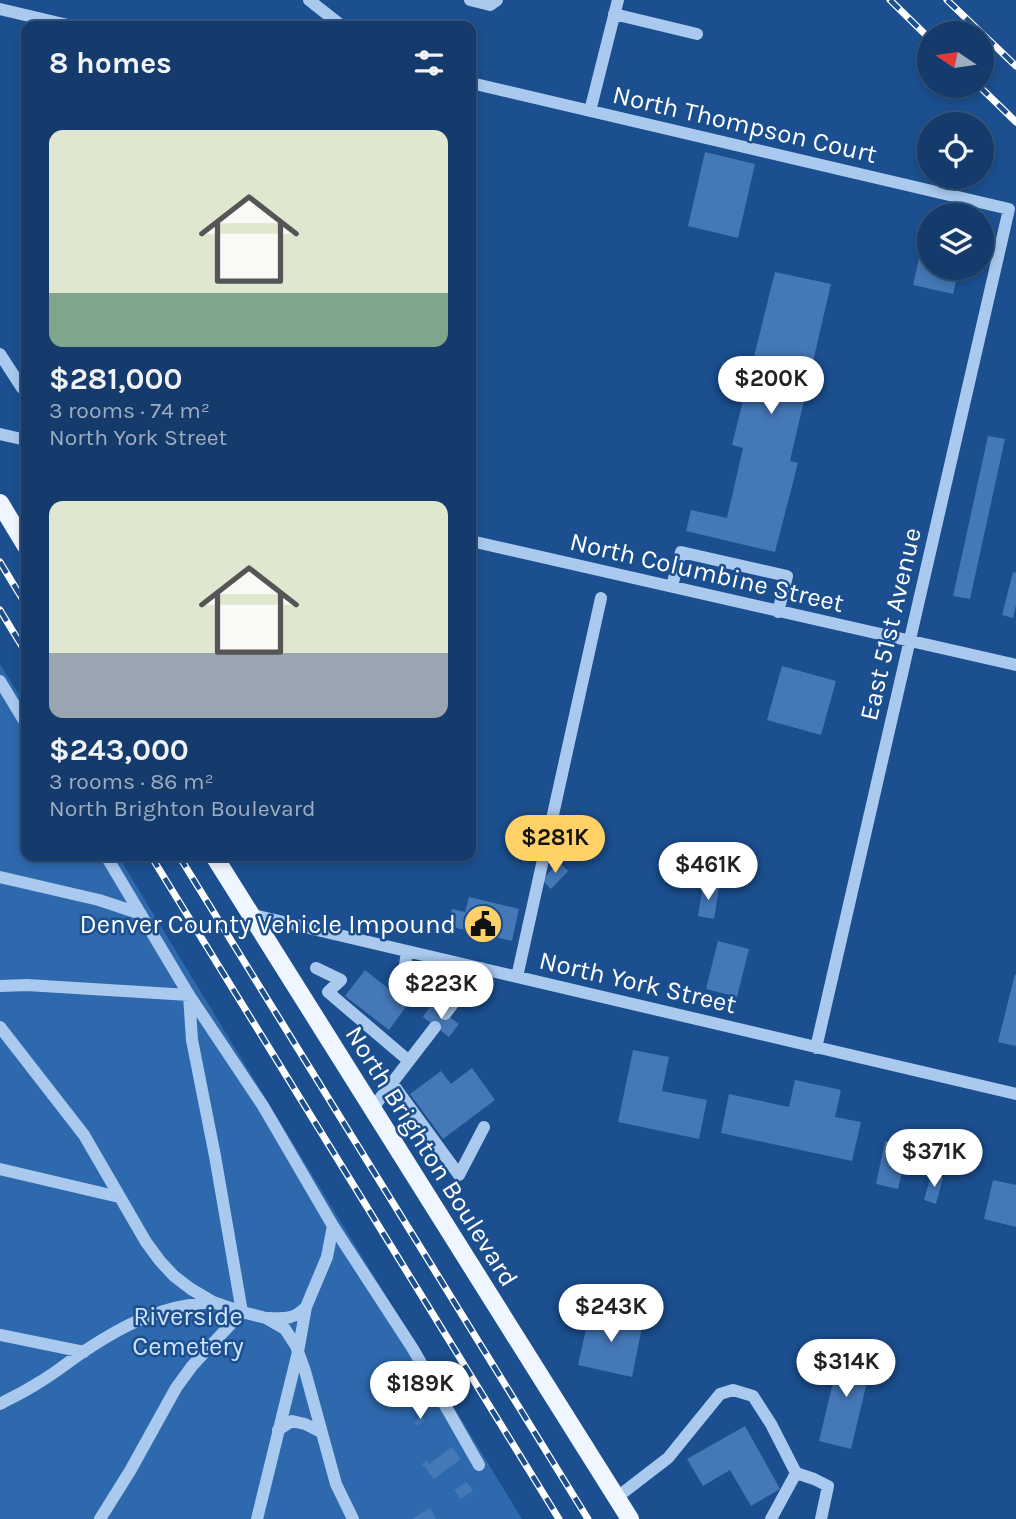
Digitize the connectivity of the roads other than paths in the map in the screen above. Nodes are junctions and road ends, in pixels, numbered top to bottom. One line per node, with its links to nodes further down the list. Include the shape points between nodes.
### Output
1 (309, 0): 8 (street)
2 (470, 0): 3 (street, via 491,5)
3 (497, 0)
4 (618, 0): 6 (street)
5 (0, 9): 7 (street)
6 (614, 14): 9 (street); 11 (street)
7 (51, 21)
8 (336, 21)
9 (697, 34)
10 (476, 84): 11 (street, North Thompson Court)
11 (590, 111): 12 (street, North Thompson Court)
12 (1009, 209): 23 (street, East 51st Avenue)
13 (0, 354): 14 (street)
14 (21, 386)
15 (0, 434): 16 (street)
16 (21, 439)
17 (0, 503): 18 (main road)
18 (21, 538)
19 (476, 542): 20 (street, North Columbine Street)
20 (672, 586): 22 (street, North Columbine Street); 22 (street, via 681,552 787,576)
21 (601, 598): 36 (street)
22 (778, 612): 23 (street, North Columbine Street)
23 (910, 641): 24 (street, North Columbine Street); 41 (street, East 51st Avenue)
24 (1016, 665)
25 (0, 681): 26 (street)
26 (21, 716)
27 (109, 861): 31 (street)
28 (217, 861): 32 (main road, North Brighton Boulevard)
29 (1, 875): 30 (street); 31 (street)
30 (0, 893)
31 (141, 914): 38 (street)
32 (249, 914): 33 (street, North York Street); 45 (main road, North Brighton Boulevard)
33 (407, 951): 35 (street, North York Street); 35 (street, via 402,986 449,1009)
34 (316, 968): 42 (street, via 341,980 328,992)
35 (481, 968): 36 (street, North York Street)
36 (517, 977): 41 (street, North York Street)
37 (0, 986): 38 (street)
38 (189, 995): 49 (street, via 263,1106); 54 (street, via 192,1040)
39 (0, 1027): 48 (street, via 84,1135)
40 (435, 1027): 42 (street)
41 (816, 1048): 44 (street, North York Street)
42 (409, 1061): 43 (street)
43 (392, 1083): 45 (street); 46 (street, via 459,1175)
44 (1016, 1094)
45 (372, 1109): 64 (main road, North Brighton Boulevard)
46 (484, 1127)
47 (0, 1169): 48 (street)
48 (119, 1197): 52 (street, via 160,1261)
49 (333, 1226): 50 (street); 51 (street)
50 (327, 1257): 51 (street, via 346,1256); 53 (street)
51 (356, 1261): 62 (street)
52 (213, 1302): 54 (street); 57 (street, via 145,1317)
53 (306, 1307): 55 (street, via 285,1319); 58 (street)
54 (242, 1311): 55 (street); 66 (street, via 176,1388)
55 (266, 1318): 58 (street, via 285,1329)
56 (0, 1335): 57 (street)
57 (84, 1352): 59 (street)
58 (298, 1352): 60 (street); 61 (street)
59 (0, 1404)
60 (278, 1430): 61 (street, via 292,1421); 67 (street)
61 (321, 1432): 65 (street)
62 (479, 1465)
63 (796, 1473): 64 (street, via 753,1396 733,1390 720,1394 668,1458); 69 (street); 70 (street, via 828,1486)
64 (616, 1498): 68 (main road, North Brighton Boulevard)
65 (348, 1517)
66 (100, 1519)
67 (257, 1519)
68 (629, 1519)
69 (771, 1519)
70 (821, 1519)

